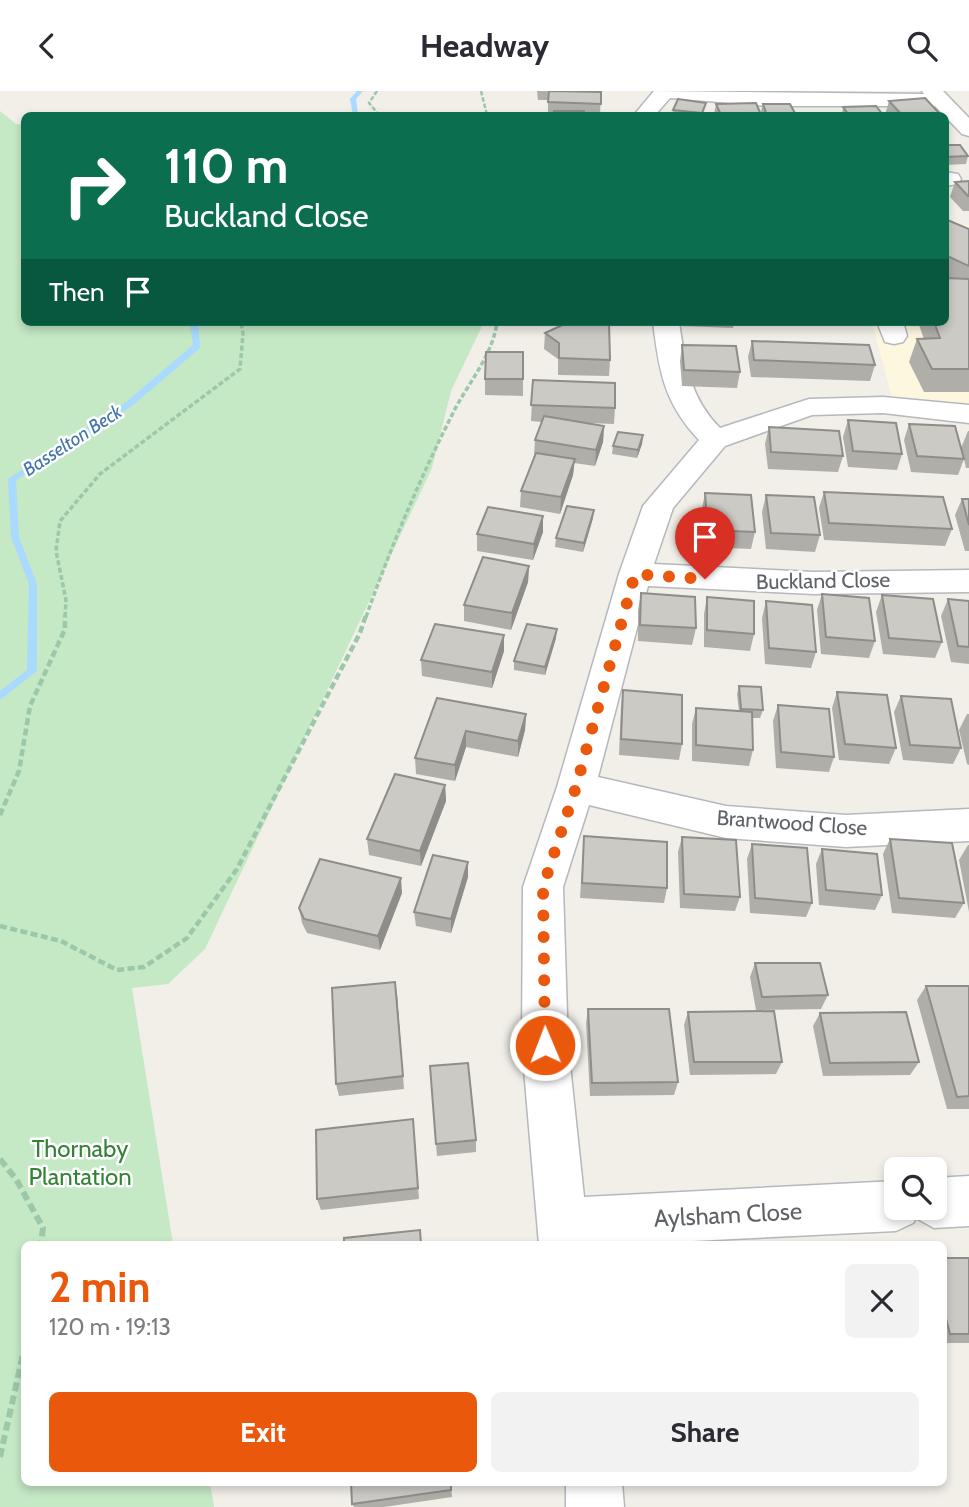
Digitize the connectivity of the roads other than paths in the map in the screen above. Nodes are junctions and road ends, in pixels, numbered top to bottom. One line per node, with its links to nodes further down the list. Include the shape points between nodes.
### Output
1 (665, 91): 3 (street); 4 (street)
2 (936, 95): 3 (street); 5 (street)
3 (819, 109)
4 (647, 112)
5 (969, 130)
6 (667, 326): 8 (street, via 674,383 692,418)
7 (969, 414): 8 (street, via 883,405 809,407)
8 (715, 440): 9 (street, via 658,506)
9 (635, 574): 10 (street, Buckland Close, via 752,582); 11 (street)
10 (969, 581)
11 (576, 787): 12 (street, Brantwood Close, via 726,822 846,831); 16 (street, via 543,887 545,1045)
12 (969, 825)
13 (969, 1201): 14 (street)
14 (947, 1202)
15 (884, 1207): 16 (street, Aylsham Close)
16 (562, 1233)
17 (594, 1486): 18 (street)
18 (595, 1507)

